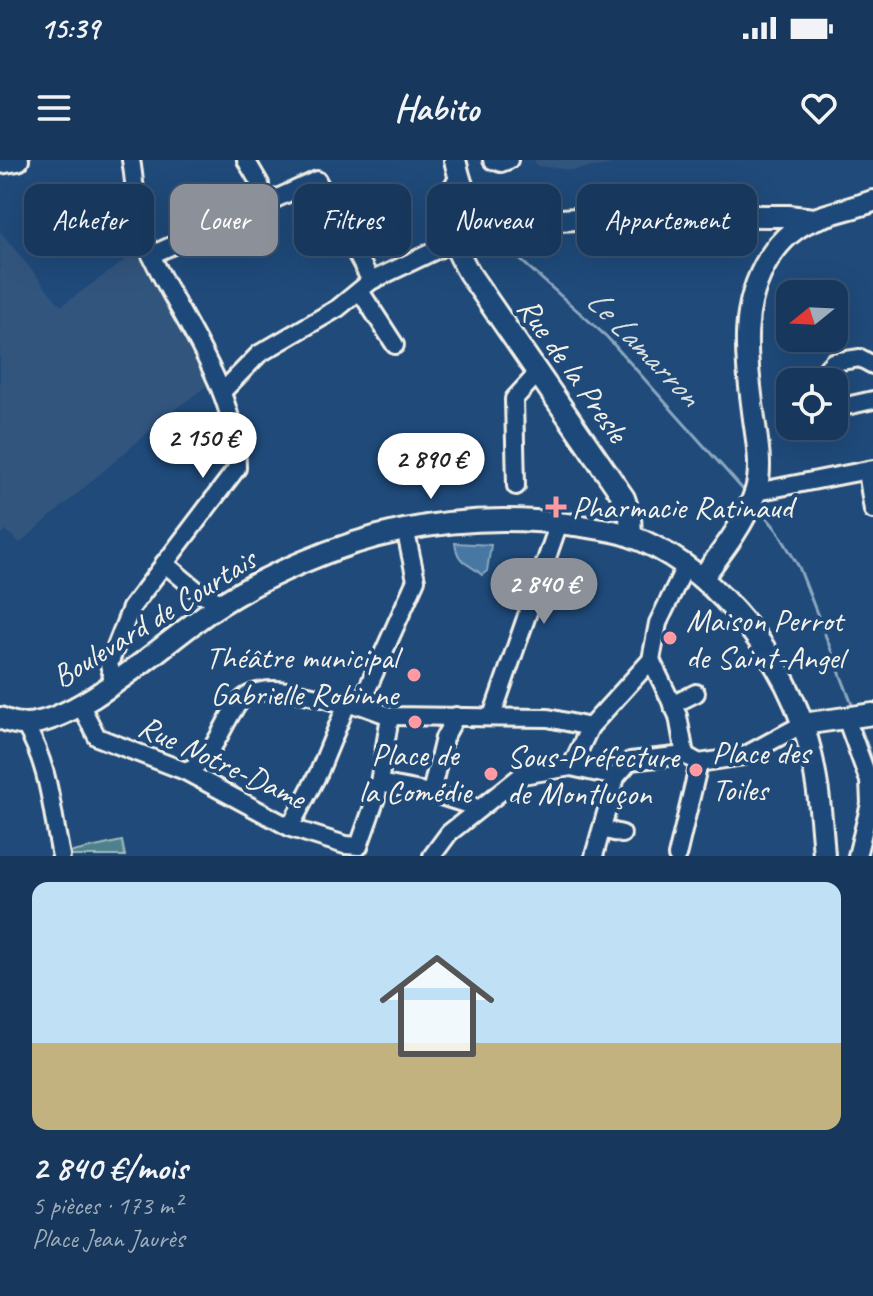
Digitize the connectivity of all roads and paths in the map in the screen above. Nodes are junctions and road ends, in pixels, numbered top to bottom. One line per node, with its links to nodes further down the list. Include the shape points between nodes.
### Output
1 (18, 160): 7 (main road)
2 (131, 160): 8 (street)
3 (246, 160): 9 (street)
4 (455, 160): 10 (main road)
5 (492, 160): 6 (street)
6 (509, 160)
7 (0, 163)
8 (135, 184)
9 (260, 184)
10 (459, 184)
11 (873, 189): 13 (main road)
12 (873, 201): 14 (main road)
13 (780, 216): 14 (main road); 15 (main road); 16 (main road)
14 (814, 219): 16 (main road)
15 (561, 220)
16 (777, 245): 33 (main road, via 750,298 748,370 759,453)
17 (154, 254): 21 (street, via 317,180)
18 (427, 255): 21 (street)
19 (152, 256): 25 (street)
20 (460, 256): 26 (main road, Rue de la Presle)
21 (366, 286): 22 (street); 27 (street, via 259,354)
22 (395, 345)
23 (873, 365): 24 (street, via 860,358 833,362)
24 (828, 368)
25 (212, 371): 27 (street); 28 (street)
26 (538, 373): 32 (street, via 514,399 509,434); 37 (main road, Rue de la Presle, via 624,498)
27 (237, 376): 28 (street)
28 (222, 392): 38 (street, via 237,441 237,468)
29 (873, 400): 30 (street)
30 (848, 406)
31 (870, 470): 33 (street); 34 (street)
32 (516, 486)
33 (756, 492): 40 (main road)
34 (873, 510)
35 (559, 523): 36 (main road, Boulevard de Courtais, via 463,520); 37 (main road, Boulevard de Courtais); 52 (street)
36 (405, 528): 42 (main road, Boulevard de Courtais, via 303,562); 48 (street, via 416,580 390,637)
37 (631, 536): 39 (main road, Boulevard de Courtais)
38 (164, 563): 41 (street); 45 (street, via 131,608 109,664)
39 (686, 565): 40 (main road, Boulevard de Courtais); 44 (street, via 658,623)
40 (702, 578): 55 (main road, Boulevard de Courtais, via 752,631)
41 (200, 593): 42 (street); 43 (street)
42 (222, 603): 43 (main road, Boulevard de Courtais)
43 (203, 616): 45 (main road, Boulevard de Courtais)
44 (651, 660): 49 (street); 57 (street)
45 (114, 684): 47 (main road, Boulevard de Courtais)
46 (696, 693): 49 (street)
47 (80, 704): 56 (main road, Boulevard de Courtais); 60 (street, Rue Notre-Dame, via 97,737)
48 (346, 704): 50 (street); 60 (street, via 257,692 241,701 203,761); 65 (street)
49 (672, 705): 58 (street)
50 (390, 716): 51 (street); 62 (street)
51 (456, 716): 52 (street); 63 (street)
52 (492, 716): 57 (street, via 548,718)
53 (861, 716): 55 (main road); 74 (street, via 870,804)
54 (0, 718): 56 (main road)
55 (803, 724): 58 (street, via 744,756); 73 (main road, Boulevard de Courtais, via 817,782)
56 (25, 725): 69 (street, via 48,776)
57 (590, 727): 59 (street)
58 (692, 759): 61 (street, via 630,761); 72 (street)
59 (571, 767): 61 (street); 64 (street, via 522,775)
60 (185, 771): 65 (street, Rue Notre-Dame)
61 (616, 777): 66 (street)
62 (379, 783): 63 (street); 68 (street)
63 (424, 791): 64 (street)
64 (478, 808): 70 (street)
65 (290, 827): 68 (street, Rue Notre-Dame)
66 (602, 829): 67 (street); 71 (street)
67 (622, 834)
68 (362, 851)
69 (61, 856)
70 (432, 856)
71 (594, 856)
72 (677, 856)
73 (824, 856)
74 (857, 856)

